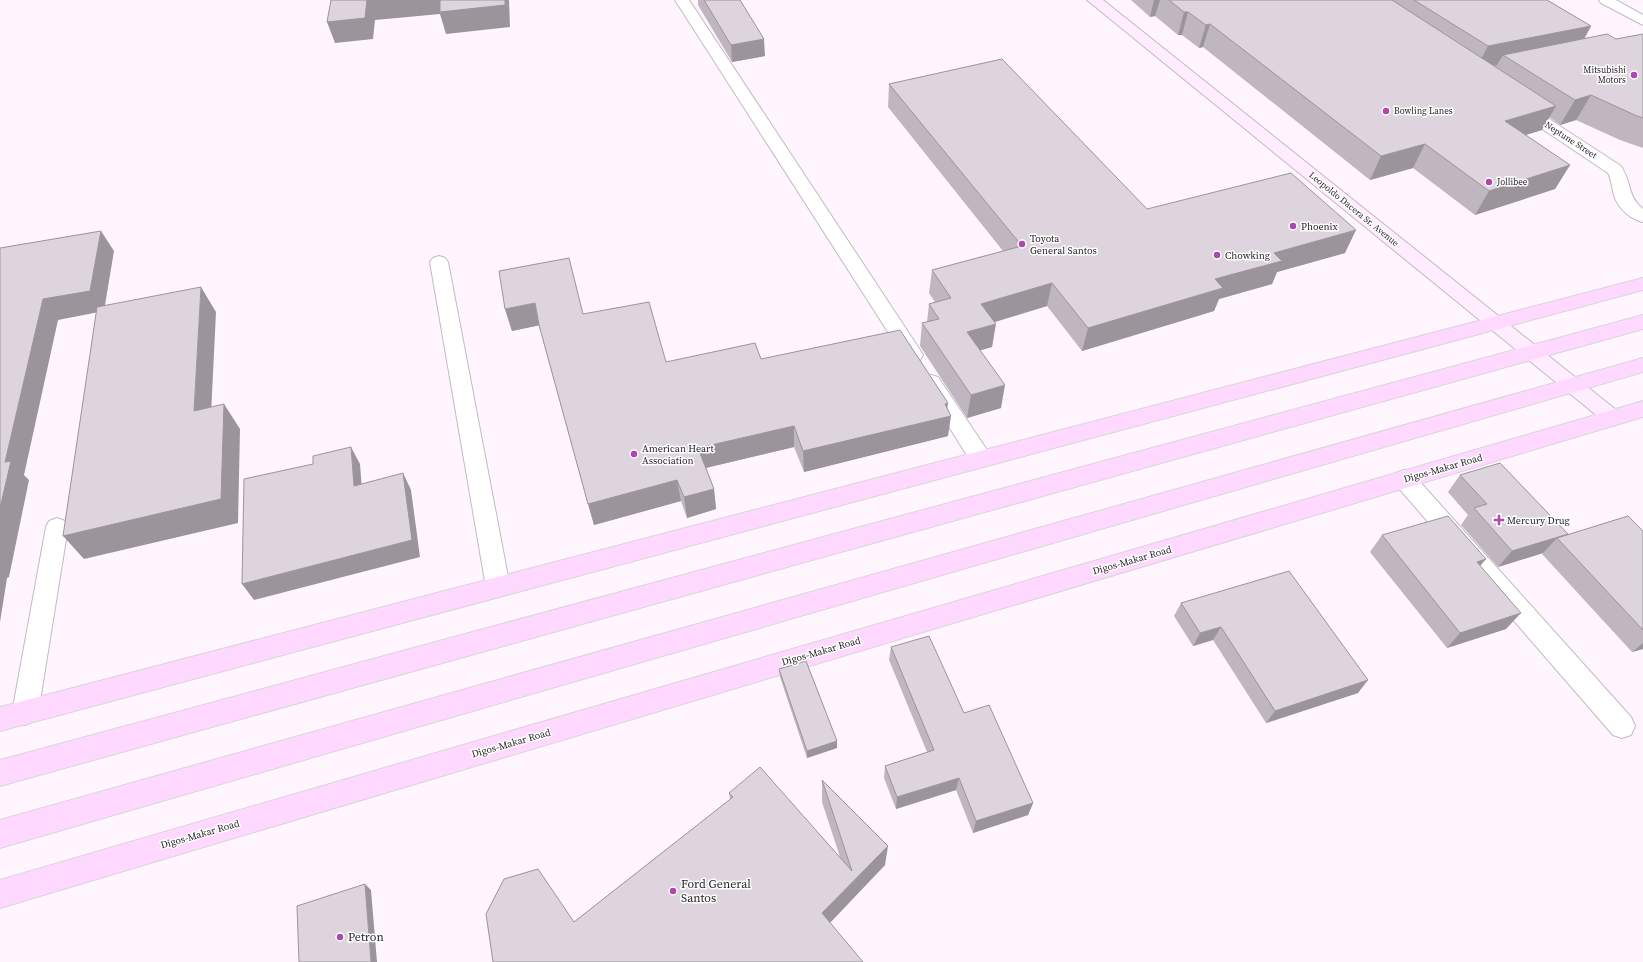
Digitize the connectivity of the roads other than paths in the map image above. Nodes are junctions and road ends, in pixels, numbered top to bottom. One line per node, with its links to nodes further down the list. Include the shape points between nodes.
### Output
1 (682, 0): 14 (street)
2 (1094, 0): 10 (main road, Leopoldo Dacera Sr. Avenue)
3 (1606, 0): 4 (street)
4 (1643, 21)
5 (1504, 97): 6 (street, Neptune Street, via 1616,170 1621,179 1625,200)
6 (1643, 217)
7 (439, 262): 17 (street)
8 (1643, 284): 10 (main road)
9 (1643, 322): 21 (main road)
10 (1496, 323): 13 (main road, Leopoldo Dacera Sr. Avenue); 14 (main road)
11 (1643, 365): 22 (main road)
12 (1643, 409): 13 (main road, Digos-Makar Road)
13 (1614, 418): 15 (main road, Digos-Makar Road)
14 (981, 460): 17 (main road)
15 (1404, 479): 20 (street); 23 (main road, Digos-Makar Road)
16 (57, 527): 18 (street)
17 (498, 587): 18 (main road)
18 (25, 713): 19 (main road)
19 (0, 719)
20 (1622, 726)
21 (0, 773)
22 (0, 834)
23 (0, 894)

